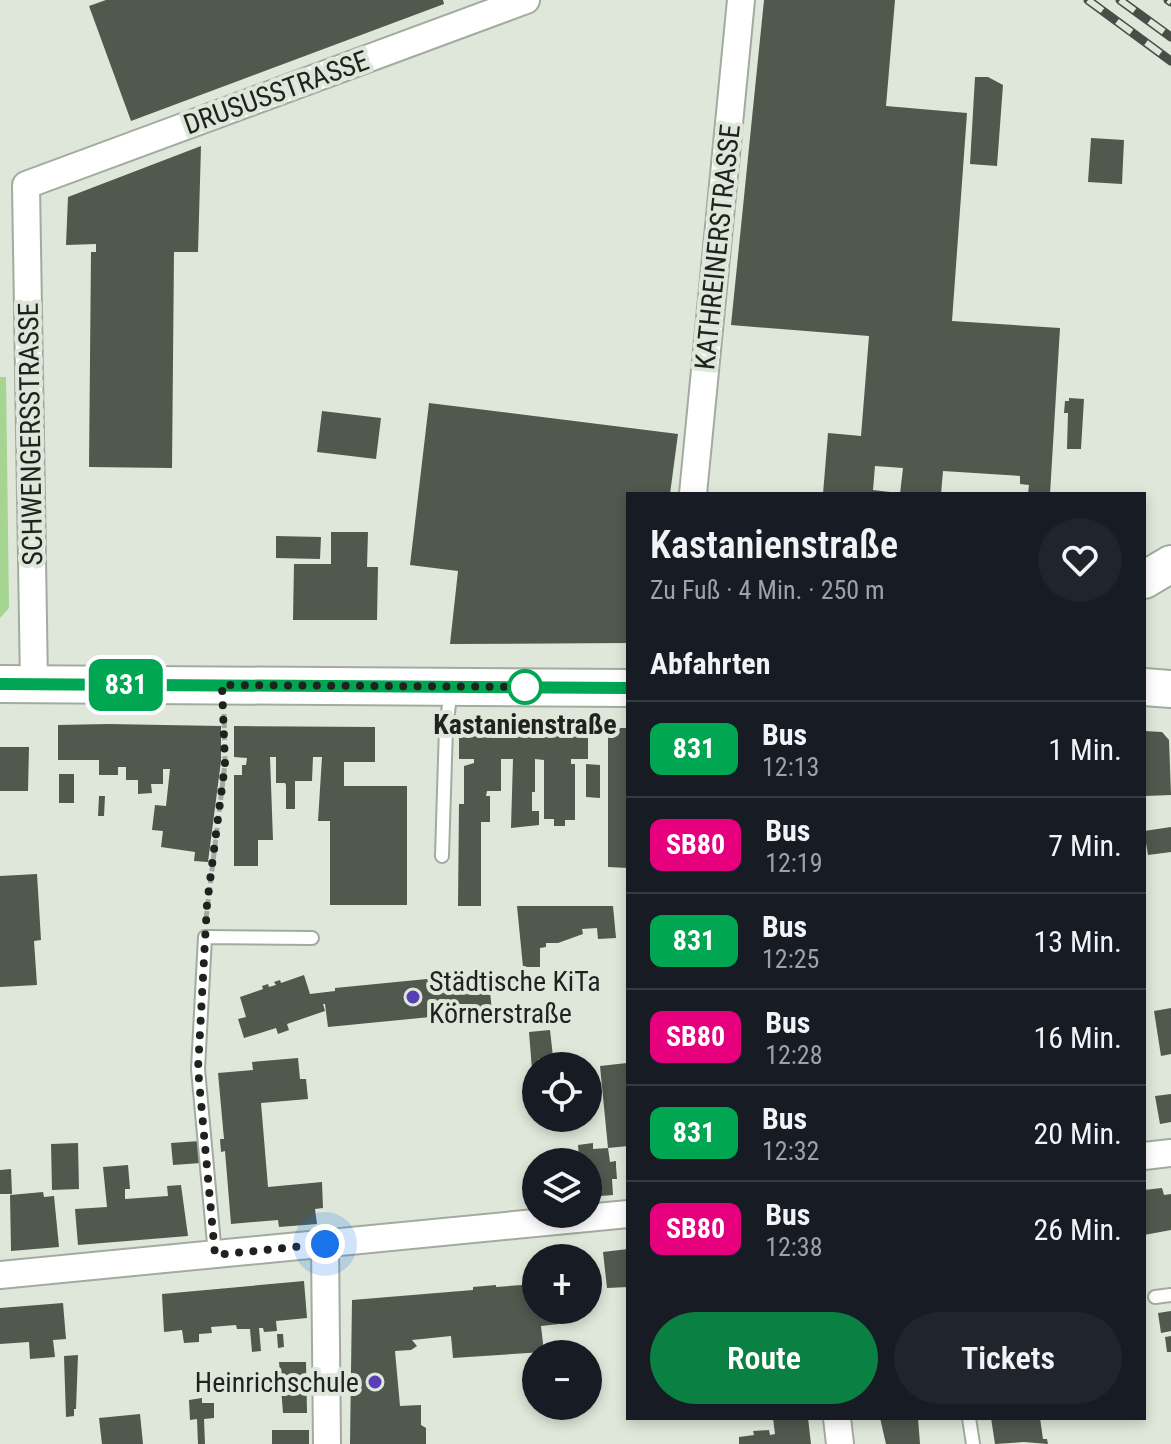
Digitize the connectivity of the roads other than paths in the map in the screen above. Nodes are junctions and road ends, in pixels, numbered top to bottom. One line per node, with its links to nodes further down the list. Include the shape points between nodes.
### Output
1 (526, 0): 3 (street, DRUSUSSTRASSE)
2 (741, 0): 4 (street, KATHREINERSTRASSE)
3 (26, 185): 7 (street, SCHWENGERSSTRASSE)
4 (693, 492)
5 (1171, 564): 6 (main road)
6 (1146, 579)
7 (17, 684): 8 (main road)
8 (451, 687): 9 (main road); 10 (lane)
9 (626, 688)
10 (442, 856)
11 (312, 938): 16 (lane, via 205,937 198,1069)
12 (1171, 1153): 13 (street)
13 (1146, 1156)
14 (626, 1214): 15 (street)
15 (325, 1244): 16 (street); 22 (street)
16 (215, 1255): 17 (street)
17 (0, 1275)
18 (1171, 1295): 19 (lane)
19 (1155, 1297)
20 (837, 1420): 23 (street)
21 (969, 1420): 24 (lane)
22 (327, 1444)
23 (840, 1444)
24 (973, 1444)

